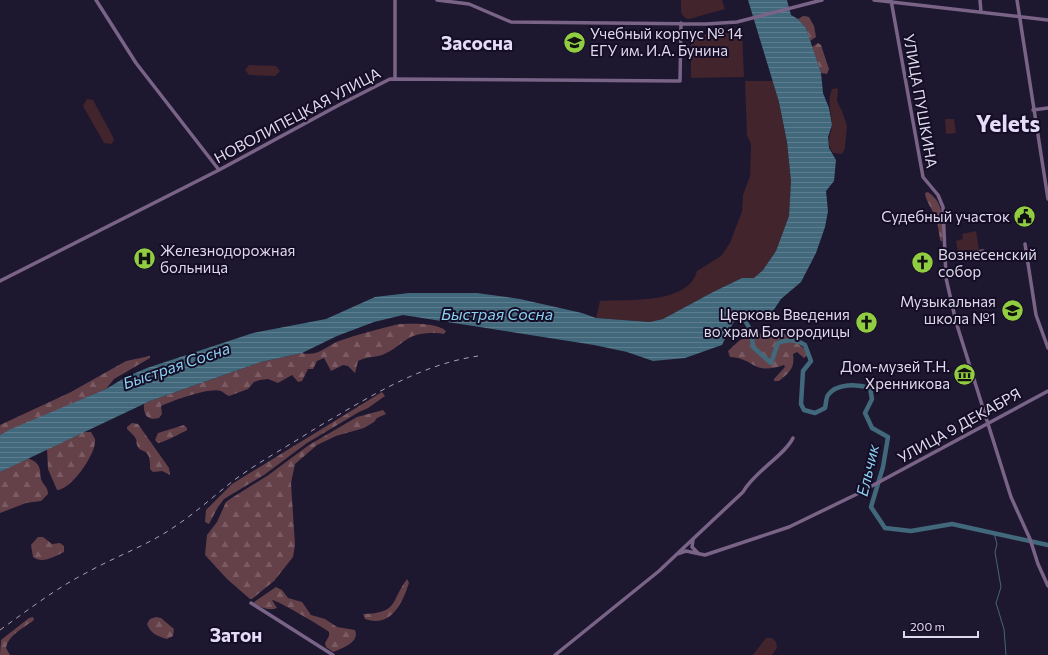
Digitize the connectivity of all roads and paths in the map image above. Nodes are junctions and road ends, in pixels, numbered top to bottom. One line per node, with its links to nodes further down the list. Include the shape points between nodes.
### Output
1 (96, 0): 18 (street, via 136,63)
2 (395, 0): 15 (street)
3 (437, 0): 14 (street, via 469,4 511,22)
4 (822, 0): 14 (street, via 737,22)
5 (874, 0): 9 (street)
6 (936, 0): 10 (street)
7 (980, 0): 11 (street)
8 (1017, 0): 12 (street)
9 (892, 1): 10 (street); 22 (street, УЛИЦА ПУШКИНА, via 923,177 938,195 943,208)
10 (937, 6): 11 (street)
11 (981, 12): 12 (street)
12 (1018, 16): 13 (street); 17 (street)
13 (1048, 20)
14 (681, 23): 15 (street, НОВОЛИПЕЦКАЯ УЛИЦА, via 680,81)
15 (395, 79): 18 (street, НОВОЛИПЕЦКАЯ УЛИЦА, via 390,79 339,105)
16 (1048, 108): 17 (street)
17 (1033, 110): 19 (street)
18 (219, 170): 23 (street, НОВОЛИПЕЦКАЯ УЛИЦА)
19 (1048, 199)
20 (1025, 244): 24 (street, via 1036,315)
21 (983, 251): 22 (street)
22 (946, 258): 26 (street, УЛИЦА ПУШКИНА, via 946,271 956,322)
23 (0, 281)
24 (1048, 348)
25 (1048, 391): 26 (street, УЛИЦА 9 ДЕКАБРЯ)
26 (988, 424): 30 (street, УЛИЦА 9 ДЕКАБРЯ, via 789,527 705,555); 31 (street, УЛИЦА ПУШКИНА, via 1012,497)
27 (793, 438): 28 (street, via 748,483 743,492)
28 (693, 539): 29 (street); 30 (street, via 692,547)
29 (677, 554): 30 (street); 34 (street)
30 (699, 554)
31 (1048, 586)
32 (250, 603): 33 (street)
33 (332, 655)
34 (555, 655)

